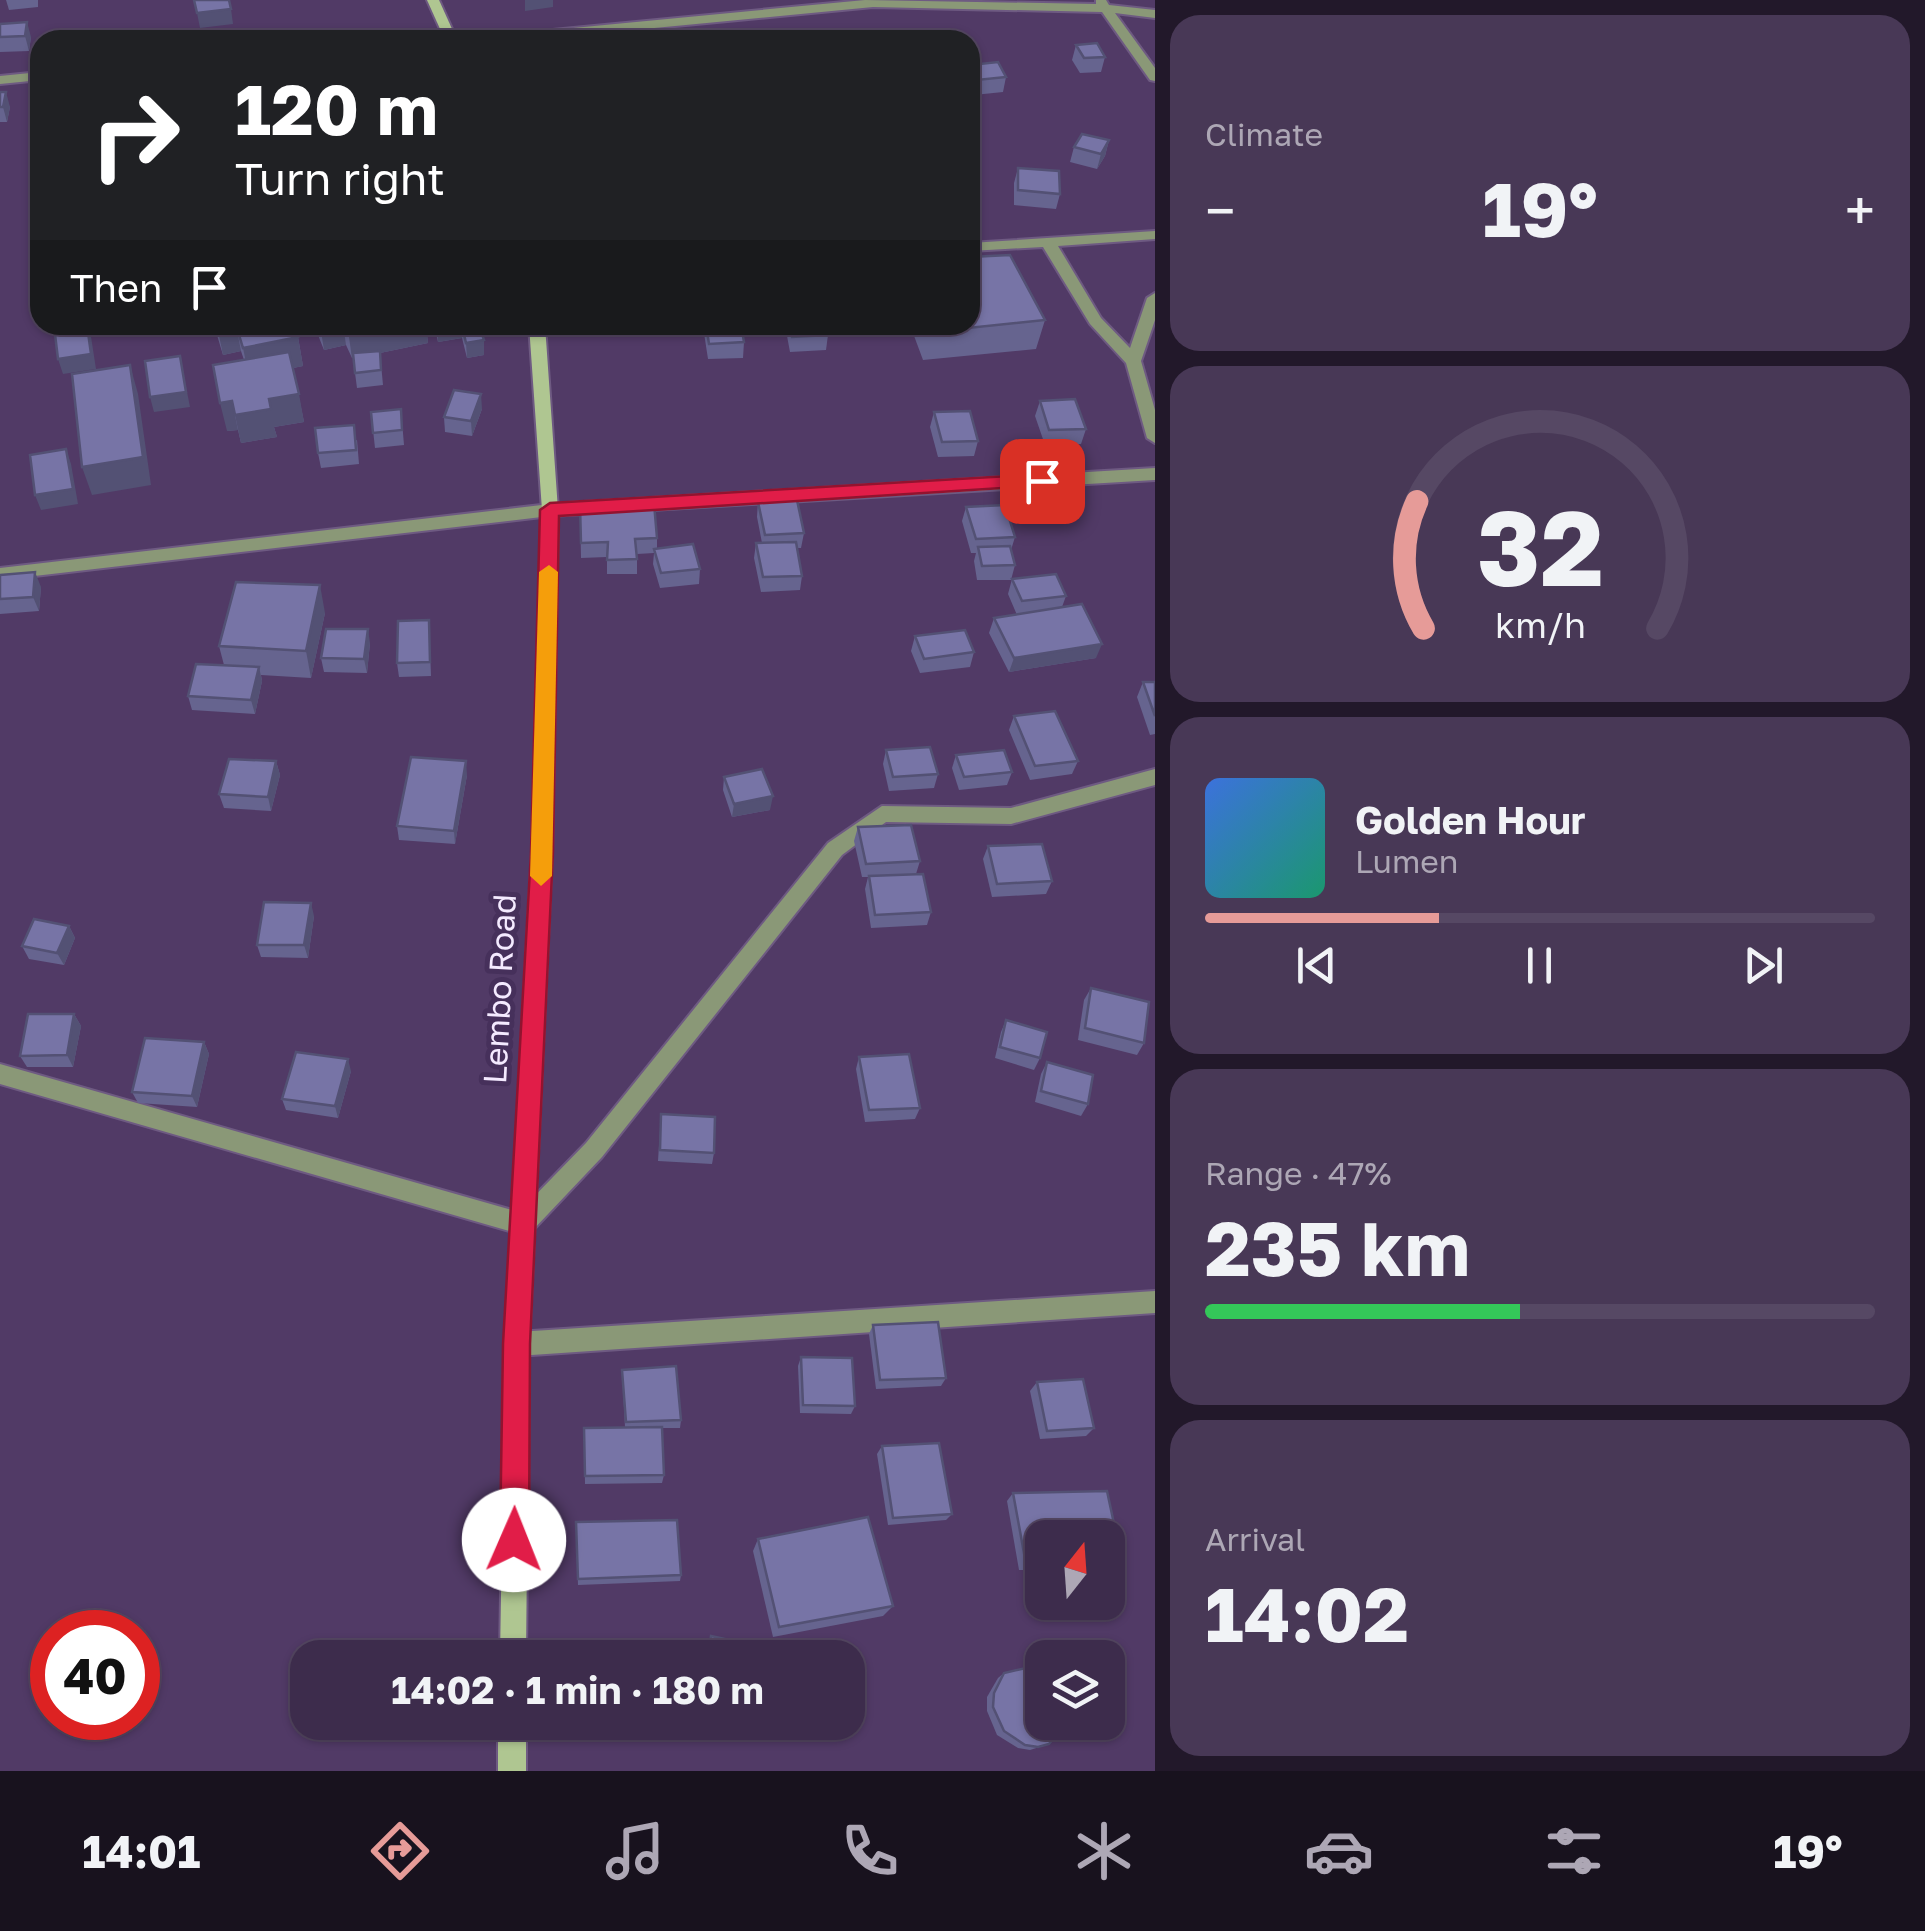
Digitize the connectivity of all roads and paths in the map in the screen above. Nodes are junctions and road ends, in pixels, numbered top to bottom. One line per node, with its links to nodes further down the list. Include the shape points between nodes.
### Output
1 (433, 0): 4 (street)
2 (1102, 4): 3 (street); 5 (street, via 872,3); 7 (street)
3 (1155, 14)
4 (446, 30)
5 (593, 30)
6 (30, 77): 8 (street)
7 (1155, 77)
8 (0, 80)
9 (1155, 235): 10 (street)
10 (1048, 242): 11 (street); 14 (street, via 1096,321)
11 (980, 246)
12 (1155, 298): 14 (street)
13 (537, 335): 17 (street, Lembo Road)
14 (1134, 361): 15 (street)
15 (1155, 438)
16 (1155, 474): 17 (street)
17 (550, 510): 18 (street); 21 (street, Lembo Road)
18 (0, 574)
19 (1155, 777): 21 (street, via 1011,816 882,814 835,848 594,1150)
20 (0, 1074): 21 (street)
21 (523, 1224): 23 (street, Lembo Road)
22 (1155, 1302): 23 (street)
23 (516, 1344): 24 (street, Lembo Road)
24 (513, 1640)
25 (512, 1740): 26 (street)
26 (512, 1771)

